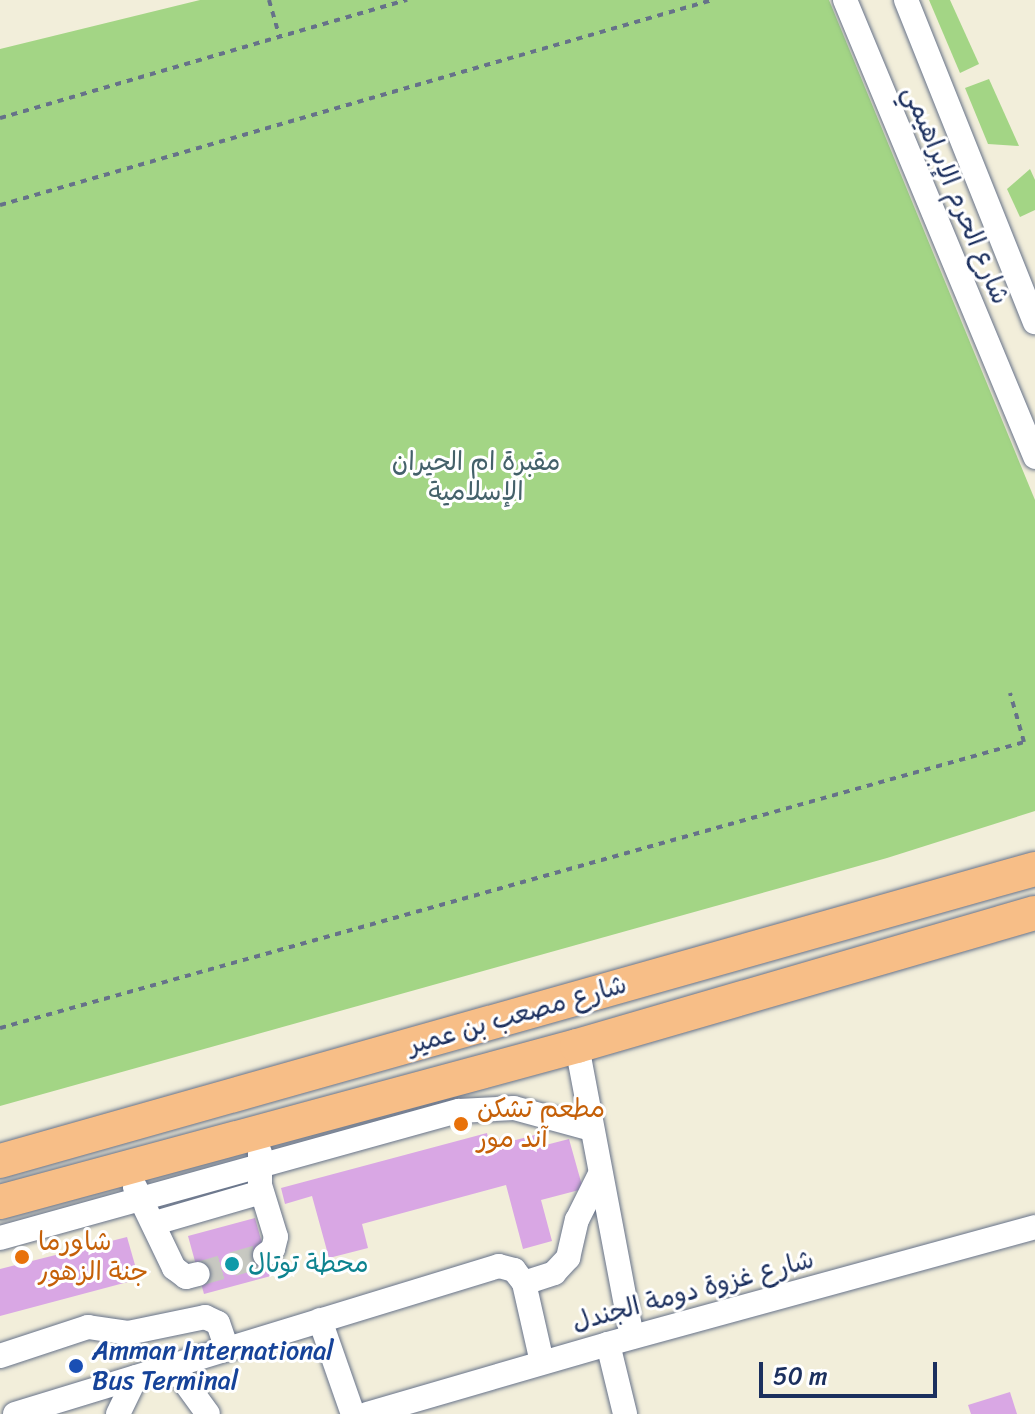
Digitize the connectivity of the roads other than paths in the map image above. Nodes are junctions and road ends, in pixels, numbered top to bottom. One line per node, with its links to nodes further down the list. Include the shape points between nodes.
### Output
1 (845, 0): 5 (street, شارع الحرم الإبراهيمي)
2 (906, 0): 3 (street, شارع الحرم الإبراهيمي)
3 (1028, 288): 4 (street, شارع الحرم الإبراهيمي)
4 (1035, 322)
5 (1035, 457)
6 (1032, 867): 11 (highway, شارع مصعب بن عمير)
7 (1035, 913): 8 (highway, شارع مصعب بن عمير)
8 (577, 1046): 9 (highway, شارع مصعب بن عمير); 10 (street)
9 (268, 1129): 12 (street); 13 (highway, شارع مصعب بن عمير)
10 (592, 1129): 12 (street, via 514,1108 478,1108); 14 (street)
11 (0, 1161)
12 (258, 1166): 15 (street); 16 (street)
13 (120, 1169): 16 (street); 17 (highway, شارع مصعب بن عمير)
14 (600, 1174): 23 (street, via 577,1220 568,1258 554,1273); 25 (street)
15 (262, 1192): 18 (street); 21 (street, via 276,1237)
16 (142, 1197): 18 (street); 20 (street)
17 (0, 1202)
18 (155, 1223): 22 (street, via 174,1268 186,1277)
19 (1035, 1227): 25 (street, شارع غزوة دومة الجندل)
20 (0, 1238)
21 (265, 1255)
22 (198, 1274)
23 (524, 1283): 24 (street, via 514,1270 499,1266); 29 (street)
24 (320, 1320): 27 (street); 36 (street)
25 (632, 1337): 26 (street, شارع غزوة دومة الجندل)
26 (608, 1344): 29 (street, شارع غزوة دومة الجندل); 38 (street)
27 (227, 1349): 28 (street, via 218,1323 205,1317 128,1333 88,1327); 30 (street)
28 (0, 1356)
29 (542, 1362): 37 (street, شارع غزوة دومة الجندل)
30 (173, 1366): 31 (street); 35 (street)
31 (136, 1377): 32 (street); 34 (street)
32 (51, 1408): 33 (street)
33 (15, 1414)
34 (118, 1414)
35 (208, 1414)
36 (353, 1414)
37 (367, 1414)
38 (625, 1414)

